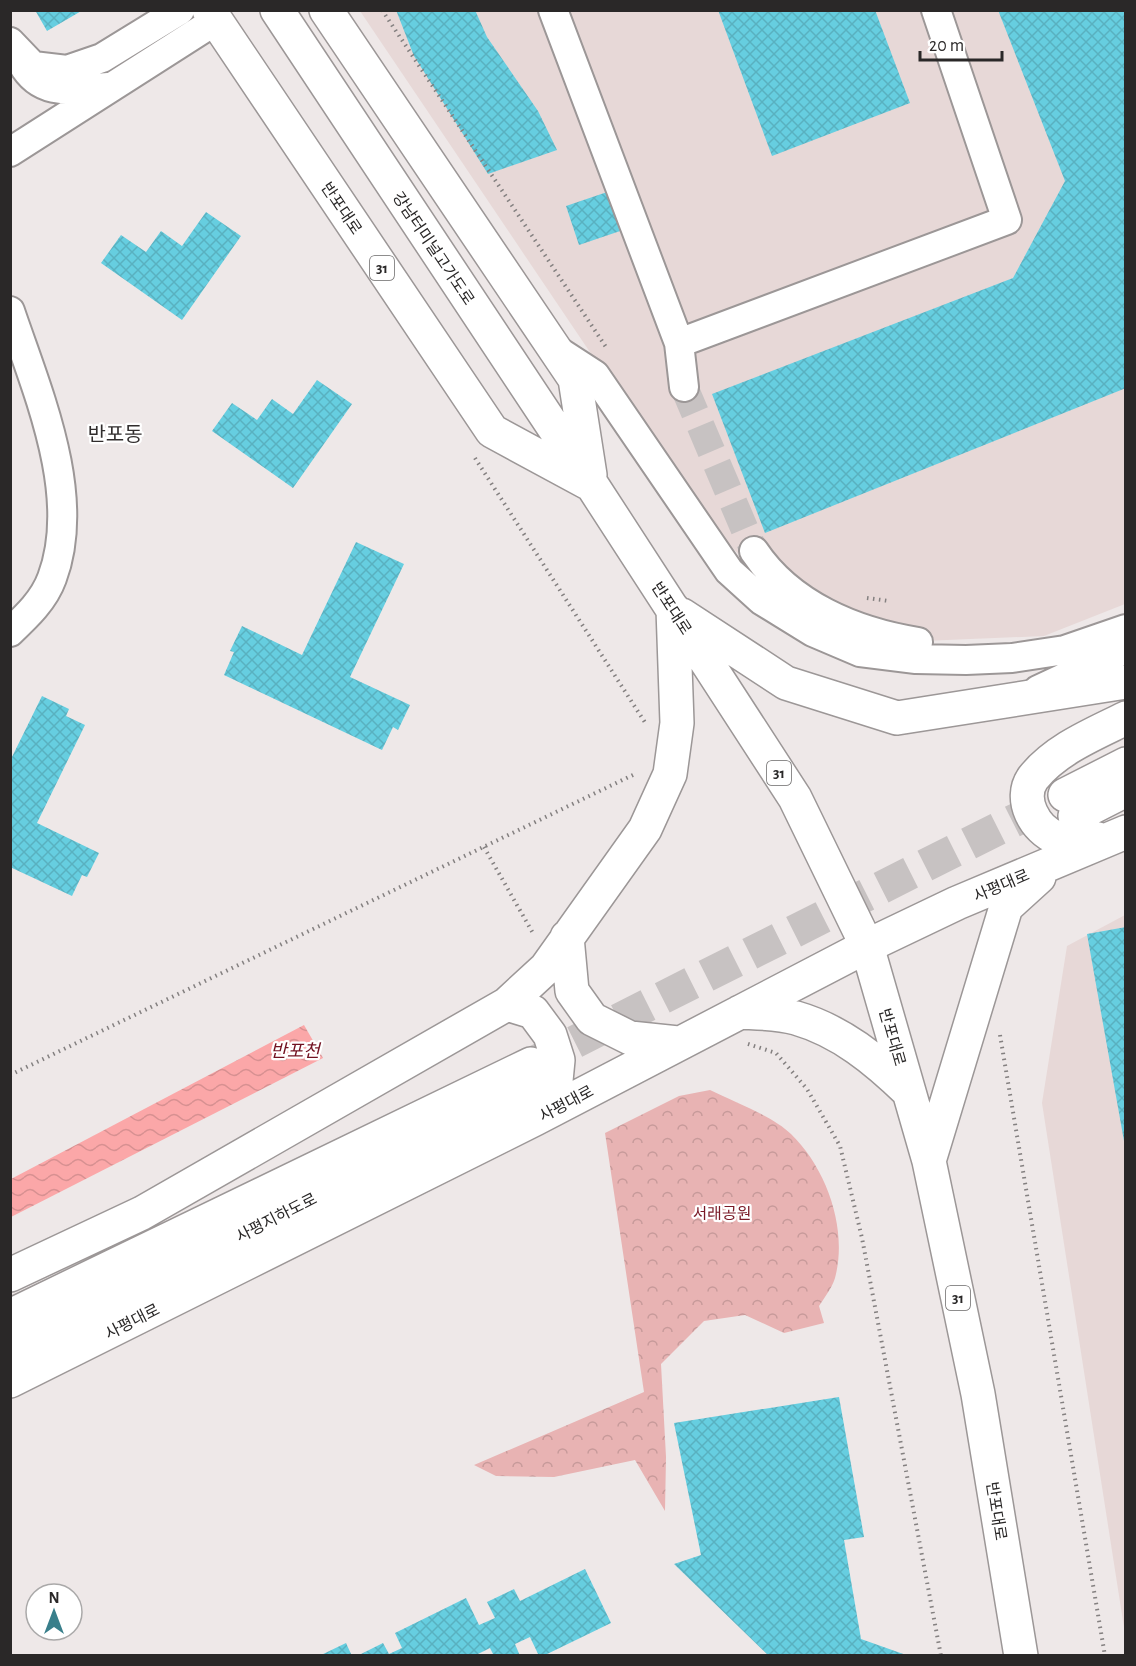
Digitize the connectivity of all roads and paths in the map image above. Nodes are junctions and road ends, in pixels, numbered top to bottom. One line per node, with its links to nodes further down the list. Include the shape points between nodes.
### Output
1 (180, 10): 8 (lane, via 102,58 67,70 33,66)
2 (326, 10): 14 (main road, 반포대로 / 31)
3 (382, 10): 13 (path)
4 (553, 10): 12 (lane)
5 (936, 10): 12 (lane, via 1007,220)
6 (212, 16): 9 (lane); 16 (main road, 반포대로 / 31, via 492,431)
7 (280, 17): 16 (main road, 강남터미널고가도로 / 31)
8 (10, 42): 9 (lane, via 27,73 55,91)
9 (113, 87): 10 (lane)
10 (10, 152)
11 (10, 311): 23 (lane, via 47,422 57,471 62,529 51,579 36,606)
12 (680, 343): 15 (lane)
13 (608, 350)
14 (558, 351): 16 (main road, 반포대로 / 31, via 575,379); 22 (lane, via 595,375 729,571 761,600 813,632 860,652 966,660 1065,650)
15 (684, 387)
16 (592, 485): 20 (main road, 반포대로 / 31)
17 (754, 551): 21 (lane, via 779,583 803,600 867,631 903,639 955,645 1025,640)
18 (861, 597): 19 (path)
19 (890, 601)
20 (673, 609): 26 (main road, via 786,683 897,718); 35 (main road, via 677,723 670,774 645,829); 36 (main road, 반포대로 / 31, via 795,798)
21 (1125, 613)
22 (1125, 629)
23 (10, 632)
24 (1125, 649): 26 (lane)
25 (1125, 682): 26 (main road)
26 (1026, 696)
27 (1125, 718): 31 (main road, via 1072,746 1045,766 1030,784 1027,798 1034,820 1058,838 1083,842)
28 (1125, 764): 30 (main road, via 1070,806)
29 (644, 769): 32 (path)
30 (1125, 790)
31 (1124, 833): 33 (main road, 사평대로)
32 (484, 847): 34 (path); 41 (path)
33 (1058, 861): 36 (main road, 사평대로); 44 (main road, via 1006,907)
34 (534, 935)
35 (567, 938): 37 (main road, via 546,968); 40 (main road, via 572,991 592,1019 630,1038)
36 (867, 946): 38 (main road, 사평대로); 42 (main road, 반포대로 / 31)
37 (507, 1004): 43 (main road, via 533,1012 550,1035 558,1060 555,1091); 45 (main road, via 142,1213)
38 (741, 1027): 40 (main road, 사평대로); 42 (main road, via 795,1017 826,1028 883,1067); 49 (path, via 776,1053 807,1089 840,1146 862,1238)
39 (998, 1027): 51 (path)
40 (678, 1043): 43 (main road, 사평대로)
41 (10, 1076)
42 (909, 1093): 44 (main road, 반포대로 / 31)
43 (535, 1119): 48 (main road, 사평대로)
44 (930, 1161): 50 (main road, 반포대로 / 31, via 978,1394)
45 (10, 1275)
46 (10, 1316): 47 (main road, 사평지하도로, via 536,1074)
47 (10, 1350)
48 (10, 1381)
49 (941, 1656)
50 (1021, 1656)
51 (1105, 1656)

